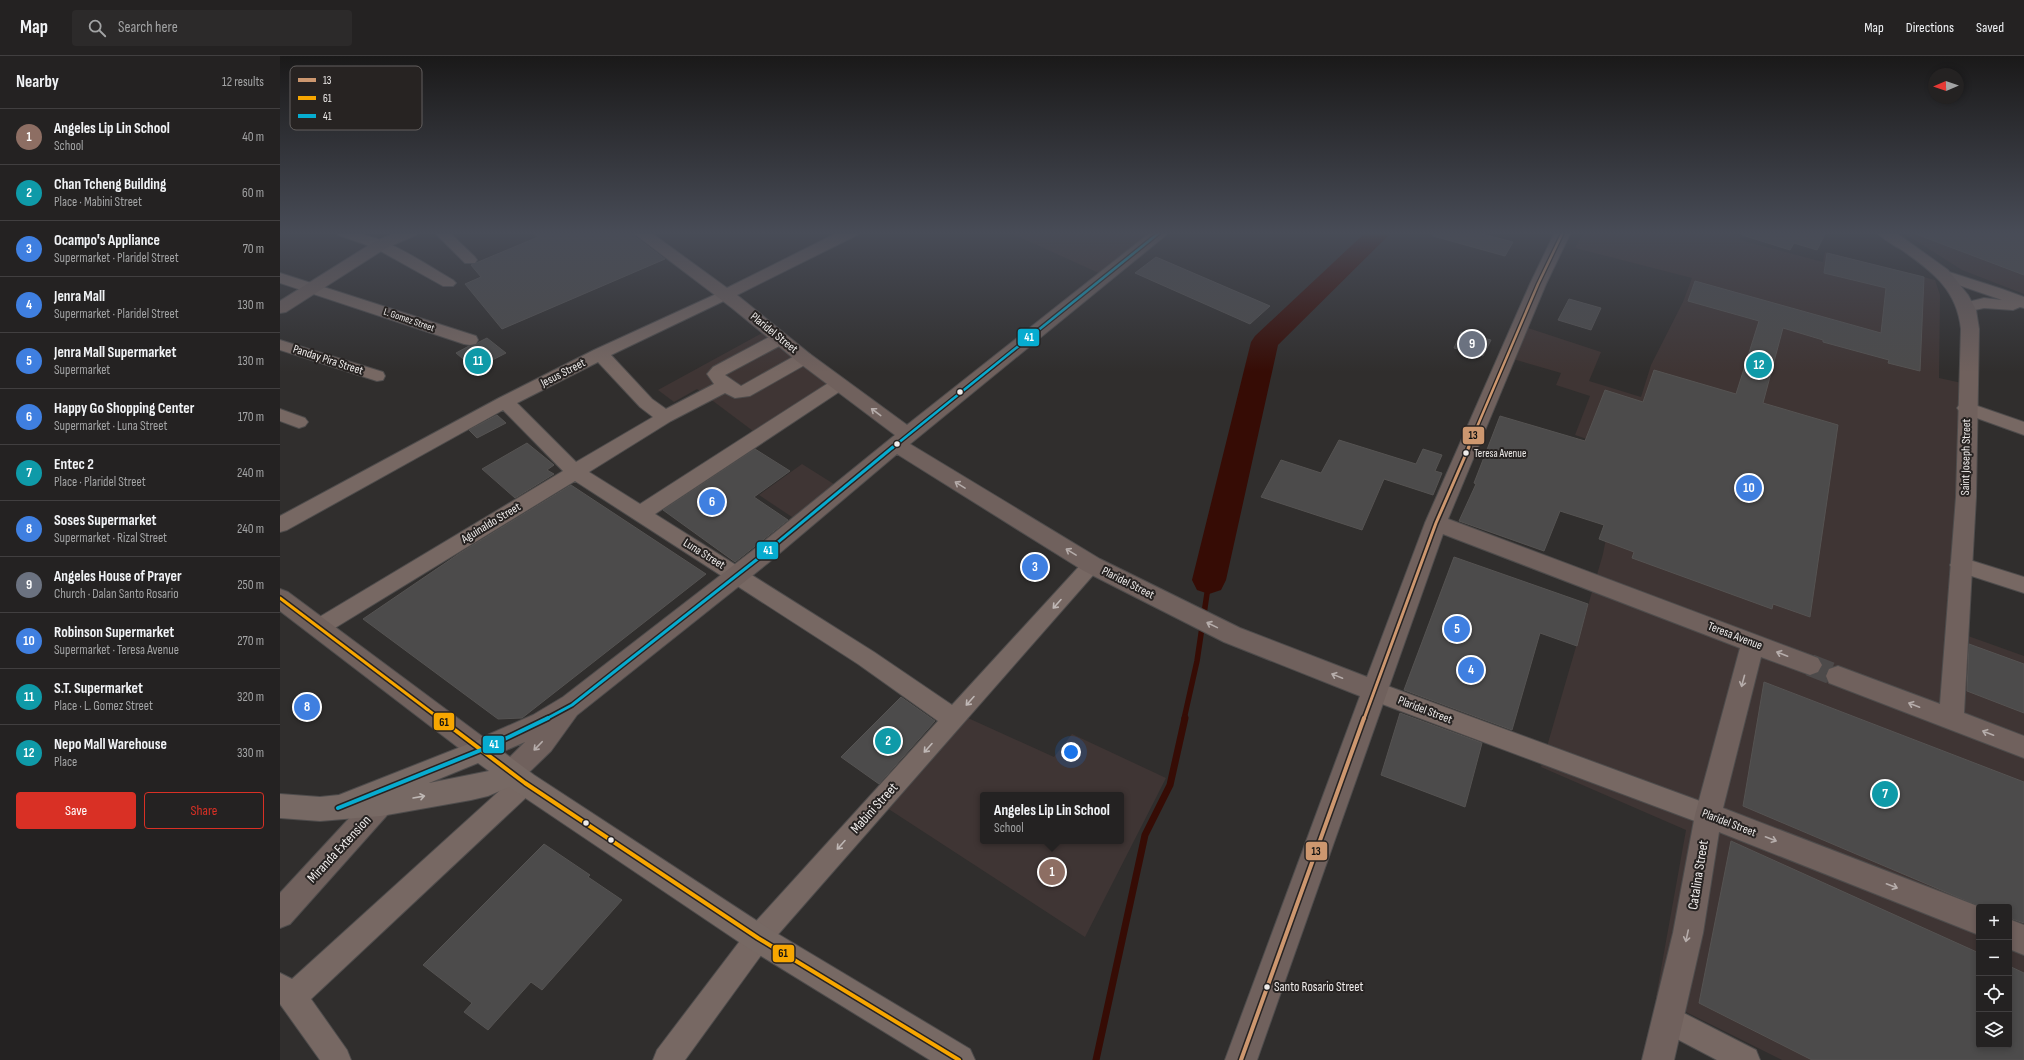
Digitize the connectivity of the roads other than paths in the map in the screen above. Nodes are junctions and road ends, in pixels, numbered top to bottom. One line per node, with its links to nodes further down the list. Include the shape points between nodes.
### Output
1 (283, 279): 11 (street, L. Gomez Street)
2 (324, 279): 11 (street)
3 (441, 279): 10 (street)
4 (703, 279): 12 (street, Plaridel Street)
5 (757, 279): 12 (street, Jesus Street)
6 (1102, 279): 31 (street)
7 (1540, 279): 34 (street)
8 (1948, 279): 15 (street, Saint Joseph Street)
9 (1956, 279): 13 (street)
10 (448, 283)
11 (311, 287): 16 (street); 18 (street, L. Gomez Street)
12 (725, 295): 17 (street, Plaridel Street); 20 (street, Jesus Street)
13 (2024, 303)
14 (2024, 306): 15 (street, via 1984,303)
15 (1966, 307): 26 (street, Saint Joseph Street, via 1970,329)
16 (280, 308)
17 (779, 339): 21 (street, Plaridel Street); 24 (street, via 719,371 716,377)
18 (470, 340)
19 (280, 345): 22 (street, Panday Pira Street)
20 (600, 354): 25 (street, Jesus Street); 28 (street, via 640,398)
21 (804, 358): 23 (street, Plaridel Street); 24 (street, via 744,392 735,392)
22 (377, 376)
23 (839, 384): 31 (street, Plaridel Street, one-way to 23); 33 (street)
24 (726, 385): 28 (street, Aguinaldo Street)
25 (505, 402): 32 (street, Luna Street); 35 (street, Jesus Street)
26 (1966, 408): 30 (street); 37 (street, Saint Joseph Street, via 1966,497)
27 (280, 415): 29 (street)
28 (665, 418): 32 (street, Aguinaldo Street)
29 (299, 422)
30 (2024, 429)
31 (902, 440): 36 (street, Plaridel Street, one-way to 31); 38 (street)
32 (575, 472): 33 (street, Luna Street); 41 (street, Aguinaldo Street)
33 (640, 514): 38 (street, Luna Street)
34 (1436, 523): 42 (street, Teresa Avenue); 45 (street)
35 (280, 526)
36 (1092, 565): 45 (street, Plaridel Street, one-way to 36, via 1232,635); 48 (street, Mabini Street, one-way to 48)
37 (1960, 565): 39 (street); 47 (street, Saint Joseph Street)
38 (737, 574): 46 (street); 48 (street, Luna Street)
39 (2024, 585)
40 (280, 598): 41 (street)
41 (318, 628): 50 (street)
42 (1753, 643): 43 (street, Teresa Avenue, one-way to 42); 56 (street, Catalina Street, one-way to 56)
43 (1810, 666)
44 (1838, 676): 47 (street, one-way to 44)
45 (1374, 691): 56 (street, Plaridel Street); 67 (street)
46 (572, 705): 50 (street, via 542,723); 51 (street, one-way to 51)
47 (1951, 718): 49 (street, one-way to 47)
48 (954, 719): 60 (street, Mabini Street, one-way to 60)
49 (2024, 747)
50 (481, 750): 51 (main road); 52 (main road)
51 (518, 778): 53 (main road, one-way to 51); 60 (main road); 62 (street)
52 (398, 783): 53 (street, Miranda Extension); 55 (main road)
53 (381, 804): 55 (main road); 57 (street, Miranda Extension)
54 (280, 806): 55 (main road)
55 (338, 808)
56 (1708, 815): 58 (street, Plaridel Street, one-way to 58); 63 (street, Catalina Street, one-way to 63, via 1694,901)
57 (280, 914)
58 (1976, 920)
59 (2012, 935): 61 (street)
60 (758, 938): 65 (street, Mabini Street); 66 (main road)
61 (2024, 940)
62 (286, 992): 64 (street)
63 (1668, 1019): 68 (street, Catalina Street); 69 (street)
64 (337, 1060)
65 (667, 1060)
66 (959, 1060)
67 (1241, 1060)
68 (1658, 1060)
69 (1746, 1060)

